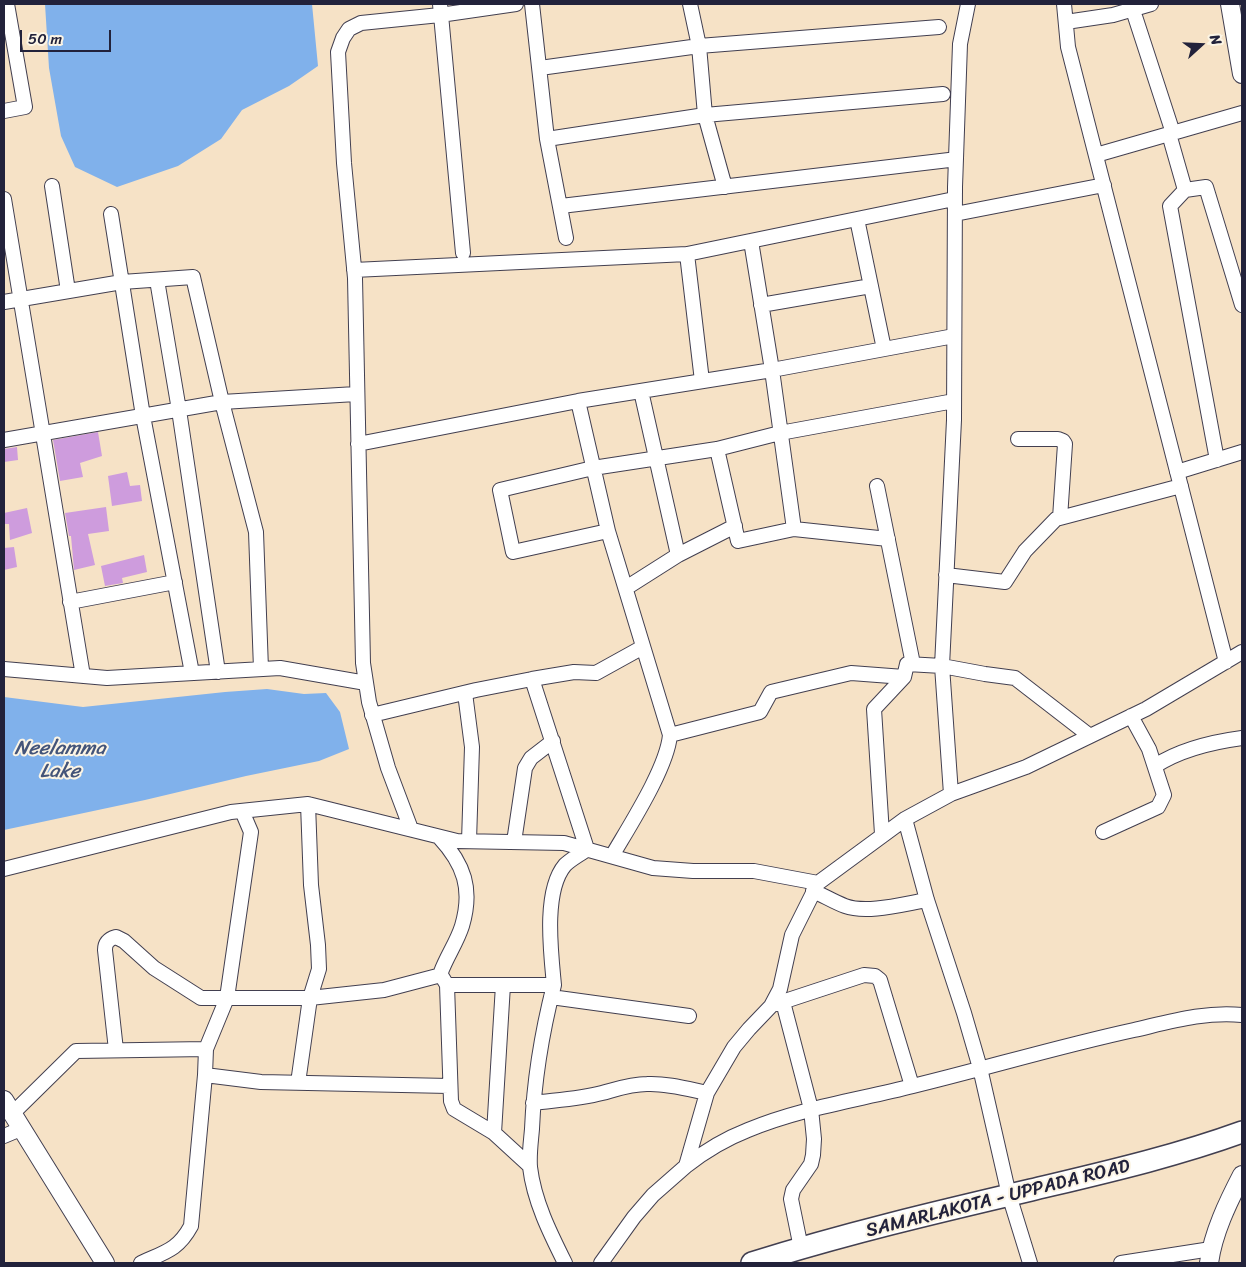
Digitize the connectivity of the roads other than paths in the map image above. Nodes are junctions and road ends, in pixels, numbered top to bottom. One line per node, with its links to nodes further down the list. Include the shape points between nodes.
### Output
1 (516, 4): 10 (street)
2 (532, 4): 15 (street)
3 (690, 4): 14 (street)
4 (968, 4): 30 (street, via 960,44)
5 (1064, 4): 11 (street)
6 (1151, 4): 9 (street)
7 (1230, 4): 16 (street)
8 (5, 5): 13 (street)
9 (1132, 7): 11 (street); 21 (street)
10 (440, 9): 37 (street); 39 (street, via 361,23 349,29 338,52)
11 (1066, 22): 23 (street, via 1068,47)
12 (939, 27): 14 (street)
13 (9, 45): 18 (street, via 25,107)
14 (699, 46): 15 (street); 20 (street)
15 (540, 68): 22 (street)
16 (1242, 74)
17 (944, 94): 20 (street)
18 (4, 111)
19 (1242, 113): 21 (street)
20 (705, 115): 22 (street); 27 (street)
21 (1171, 134): 23 (street); 28 (street)
22 (546, 138): 31 (street)
23 (1096, 155): 26 (street)
24 (949, 160): 27 (street)
25 (52, 186): 43 (street)
26 (1104, 186): 33 (street); 69 (street)
27 (725, 187): 31 (street)
28 (1185, 190): 47 (street, via 1206,187); 67 (street, via 1170,206)
29 (4, 199): 44 (street)
30 (954, 199): 33 (street); 34 (street)
31 (561, 206): 35 (street)
32 (111, 214): 41 (street)
33 (954, 214): 48 (street)
34 (858, 219): 36 (street); 42 (street)
35 (566, 238)
36 (751, 241): 38 (street); 46 (street)
37 (463, 253)
38 (687, 254): 39 (street); 51 (street)
39 (354, 270): 53 (street)
40 (157, 280): 41 (street); 56 (street, via 193,277); 57 (street)
41 (122, 282): 43 (street); 58 (street)
42 (871, 286): 46 (street); 49 (street)
43 (68, 291): 44 (street)
44 (20, 299): 45 (street); 59 (street)
45 (4, 302)
46 (761, 305): 50 (street)
47 (1242, 305)
48 (954, 336): 49 (street); 55 (street)
49 (884, 349): 50 (street)
50 (772, 370): 51 (street); 60 (street)
51 (702, 381): 52 (street)
52 (641, 391): 54 (street); 66 (street)
53 (356, 394): 56 (street); 63 (street)
54 (578, 401): 63 (street); 68 (street)
55 (954, 401): 60 (street); 77 (street)
56 (222, 402): 57 (street); 86 (street, via 256,532)
57 (179, 410): 58 (street); 87 (street)
58 (143, 416): 59 (street); 78 (street)
59 (42, 434): 62 (street); 80 (street)
60 (780, 434): 64 (street); 73 (street)
61 (1018, 439): 71 (street, via 1063,440)
62 (4, 440)
63 (358, 444): 92 (street)
64 (717, 449): 66 (street); 72 (street)
65 (1242, 452): 67 (street)
66 (656, 458): 68 (street); 76 (street)
67 (1217, 460): 69 (street)
68 (593, 468): 74 (street); 74 (street, via 500,490 513,552)
69 (1179, 479): 71 (street); 82 (street)
70 (877, 486): 75 (street)
71 (1060, 518): 77 (street, via 1025,551 1005,582)
72 (735, 526): 73 (street, via 738,540); 76 (street)
73 (794, 529): 75 (street)
74 (608, 531): 79 (street)
75 (888, 539): 83 (street)
76 (678, 556): 79 (street)
77 (946, 575): 84 (street)
78 (175, 582): 80 (street); 88 (street)
79 (626, 588): 81 (street)
80 (70, 602): 89 (street)
81 (644, 647): 91 (street, via 596,673 574,672); 96 (street)
82 (1237, 657): 95 (street)
83 (913, 664): 84 (street); 90 (street, via 908,664)
84 (942, 666): 97 (street, via 1014,678); 101 (street)
85 (4, 669): 89 (street)
86 (261, 669): 87 (street); 92 (street, via 280,668)
87 (218, 672): 88 (street)
88 (192, 673): 89 (street, via 107,678)
89 (83, 676)
90 (904, 677): 96 (street, via 851,673 771,692 760,712); 107 (street, via 874,709)
91 (532, 679): 93 (street); 99 (street)
92 (366, 683): 94 (street)
93 (465, 693): 94 (street); 109 (street, via 472,747)
94 (372, 715): 105 (street)
95 (1132, 716): 97 (street); 100 (street)
96 (670, 735): 112 (street, via 669,747 648,791)
97 (1090, 736): 101 (street, via 1026,767)
98 (1242, 738): 100 (street, via 1211,742)
99 (552, 741): 110 (street, via 531,758 525,768); 111 (street)
100 (1155, 766): 106 (street, via 1164,795 1158,808)
101 (951, 794): 104 (street)
102 (308, 804): 103 (street); 105 (street); 120 (street, via 319,969)
103 (242, 810): 113 (street); 119 (street, via 251,832)
104 (905, 819): 107 (street); 115 (street)
105 (410, 829): 108 (street)
106 (1103, 832)
107 (882, 834): 114 (street)
108 (438, 836): 109 (street); 116 (street, via 453,852 462,870 467,895 462,926 445,963)
109 (469, 841): 110 (street)
110 (514, 842): 111 (street, via 564,843)
111 (587, 849): 112 (street); 118 (street, via 565,865 555,884 551,907)
112 (612, 856): 114 (street, via 653,868 754,871)
113 (4, 869)
114 (815, 887): 115 (street, via 845,906 862,909); 121 (street, via 792,935)
115 (927, 900): 126 (street)
116 (444, 980): 117 (street); 120 (street); 129 (street)
117 (503, 985): 118 (street); 137 (street)
118 (553, 991): 123 (street); 132 (street, via 534,1082)
119 (227, 998): 120 (street); 124 (street); 125 (street, via 201,998 154,968 124,941 116,937 110,939 105,950)
120 (310, 998): 128 (street)
121 (777, 1004): 130 (street, via 864,975 875,976 880,980); 131 (street, via 749,1028 734,1047); 134 (street)
122 (1242, 1015): 126 (street, via 1226,1013 1178,1020)
123 (689, 1016)
124 (206, 1048): 125 (street); 127 (street)
125 (116, 1050): 133 (street, via 76,1051)
126 (980, 1068): 130 (street); 142 (street)
127 (205, 1075): 128 (street); 146 (street, via 191,1226 176,1247)
128 (298, 1083): 129 (street)
129 (449, 1086): 137 (street, via 454,1109)
130 (912, 1086): 134 (street)
131 (708, 1093): 132 (street, via 648,1084); 140 (street)
132 (533, 1103): 139 (street)
133 (8, 1107): 135 (street)
134 (811, 1109): 140 (street, via 722,1142); 143 (street, via 813,1156 791,1198)
135 (23, 1128): 138 (street); 145 (street)
136 (1242, 1132): 142 (main road, SAMARLAKOTA - UPPADA ROAD, via 1145,1163)
137 (494, 1133): 139 (street)
138 (4, 1136)
139 (530, 1166): 147 (street, via 540,1206)
140 (686, 1166): 148 (street, via 653,1195)
141 (1242, 1175): 144 (street)
142 (1009, 1195): 143 (main road, SAMARLAKOTA - UPPADA ROAD); 150 (street)
143 (801, 1248): 149 (main road, SAMARLAKOTA - UPPADA ROAD)
144 (1210, 1256): 151 (street)
145 (105, 1263)
146 (141, 1263)
147 (565, 1263)
148 (601, 1263)
149 (752, 1263)
150 (1030, 1263)
151 (1121, 1263)

